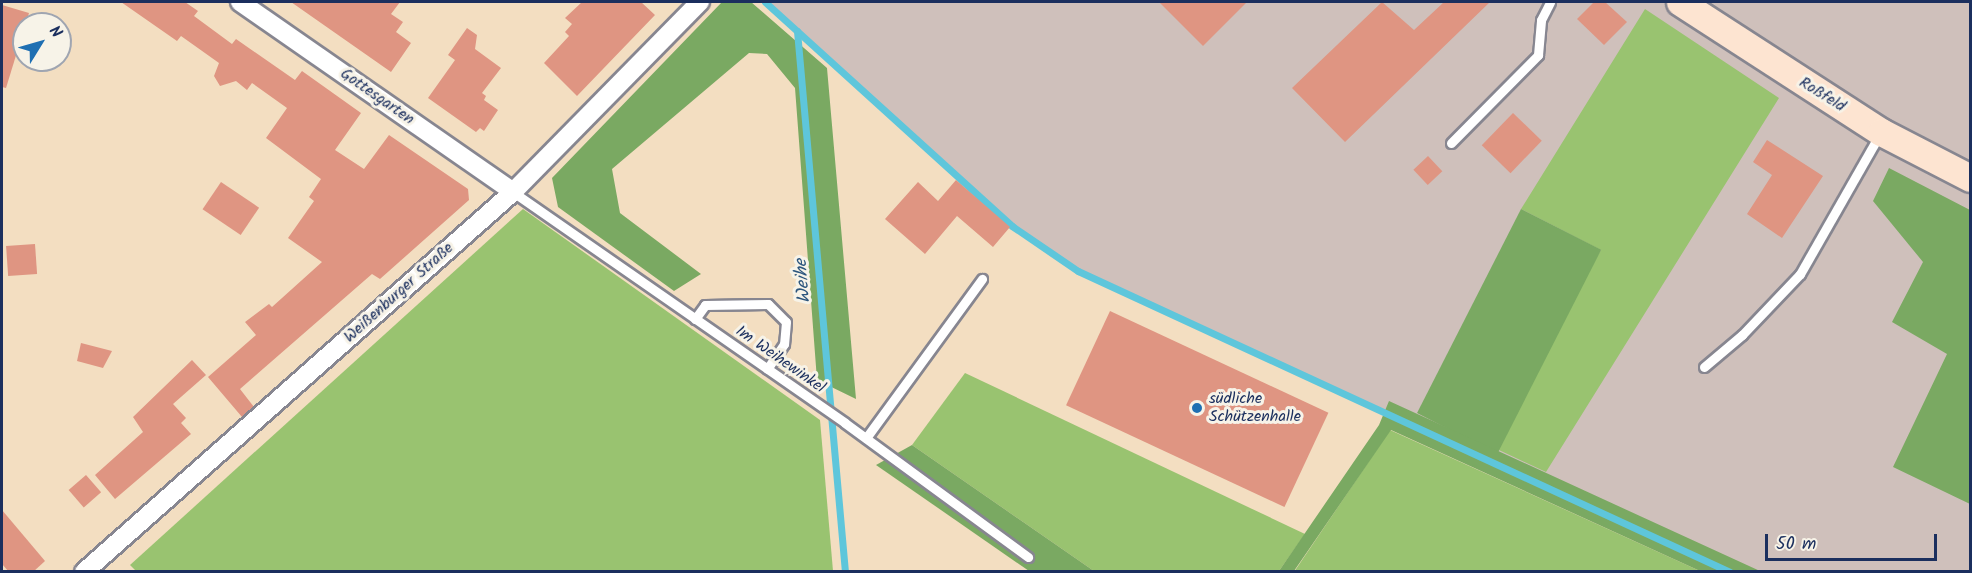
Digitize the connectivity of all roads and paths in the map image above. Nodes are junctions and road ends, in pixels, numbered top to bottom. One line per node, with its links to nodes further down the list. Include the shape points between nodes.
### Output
1 (240, 2): 8 (street, Gottesgarten)
2 (700, 2): 8 (street, Weißenburger Straße)
3 (1550, 2): 6 (lane, via 1541,20 1538,55)
4 (1680, 2): 5 (street, Roßfeld)
5 (1881, 132): 7 (street, Roßfeld); 11 (lane, via 1800,274 1742,335)
6 (1451, 143)
7 (1971, 178)
8 (513, 192): 10 (lane, Im Weihewinkel); 15 (street, Weißenburger Straße)
9 (982, 279): 13 (lane)
10 (695, 319): 12 (lane, Im Weihewinkel); 12 (lane, via 705,305 768,304 786,322 784,344)
11 (1704, 367)
12 (767, 369): 13 (lane, Im Weihewinkel)
13 (866, 438): 14 (lane, Im Weihewinkel)
14 (1028, 557)
15 (84, 572)

